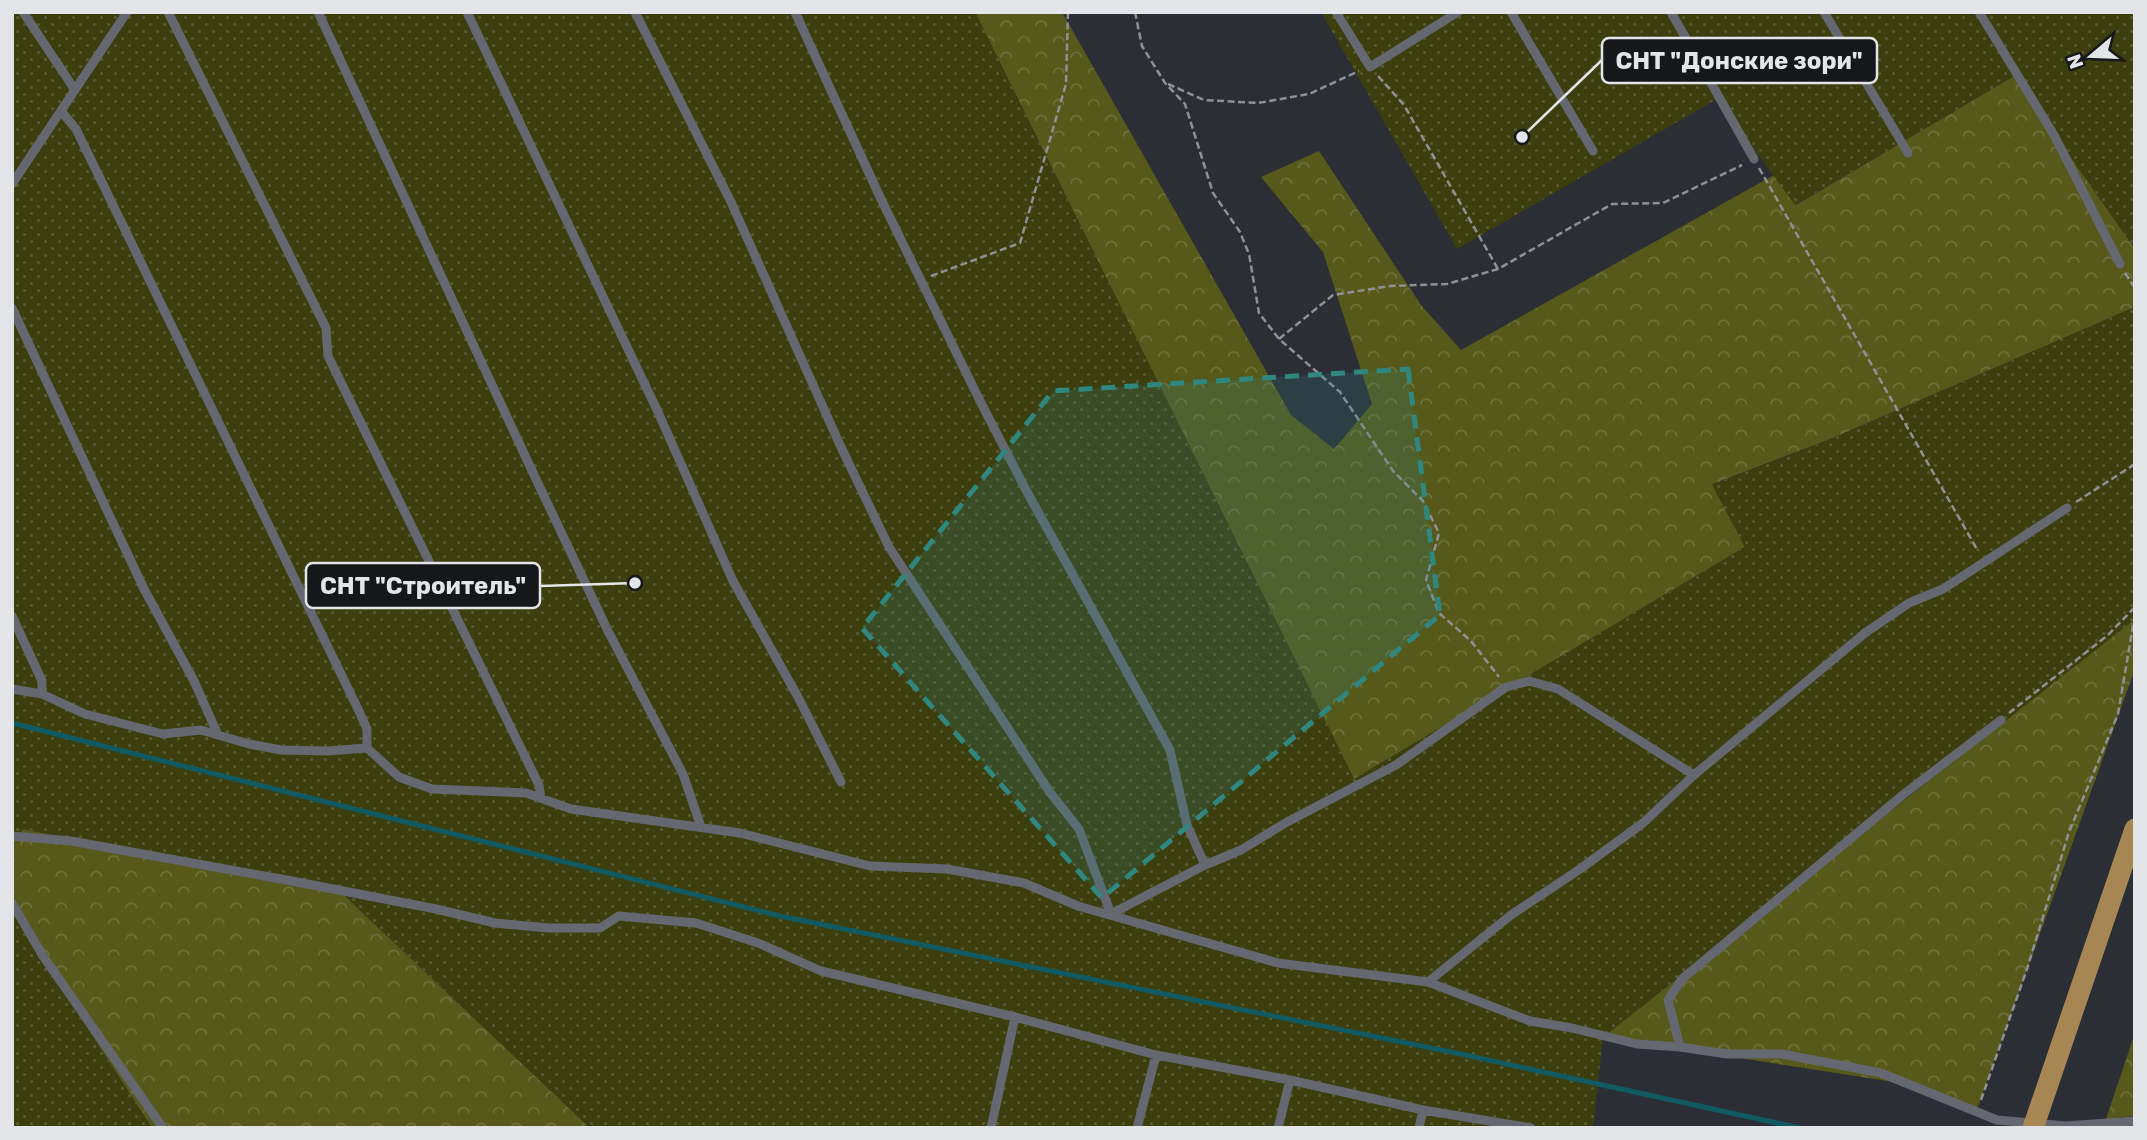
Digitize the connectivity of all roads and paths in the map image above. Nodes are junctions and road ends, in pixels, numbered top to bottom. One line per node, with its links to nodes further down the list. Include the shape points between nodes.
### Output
1 (23, 12): 18 (lane)
2 (127, 12): 18 (lane)
3 (168, 12): 44 (lane, via 326,328 328,356 539,785)
4 (318, 12): 45 (lane, via 540,489 682,774)
5 (467, 12): 43 (lane, via 658,412 733,581)
6 (635, 12): 50 (lane, via 731,202 889,547 1079,830)
7 (795, 12): 26 (lane)
8 (1068, 12): 26 (path, via 1066,84 1020,243)
9 (1135, 12): 17 (path, via 1142,47)
10 (1336, 12): 16 (lane)
11 (1458, 12): 16 (lane)
12 (1511, 12): 20 (lane)
13 (1671, 12): 22 (lane)
14 (1824, 12): 21 (lane)
15 (1979, 12): 24 (lane, via 2054,135)
16 (1370, 66): 17 (path, via 1310,94 1258,103 1204,100); 25 (path, via 1404,105)
17 (1165, 83): 29 (path, via 1185,104 1213,192 1250,254 1259,313)
18 (75, 90): 19 (lane)
19 (61, 111): 23 (lane); 41 (lane, via 76,129 358,709 367,729)
20 (1593, 151)
21 (1908, 153)
22 (1754, 159): 25 (path, via 1664,203 1612,204); 32 (path)
23 (14, 176)
24 (2120, 264): 27 (path)
25 (1498, 268): 29 (path, via 1447,284 1333,295)
26 (920, 279): 48 (lane, via 1027,492 1170,750 1186,825)
27 (2135, 288)
28 (12, 308): 40 (lane)
29 (1279, 339): 36 (path, via 1340,392 1393,471 1423,501 1439,533 1426,580 1438,613 1471,641)
30 (2135, 464): 31 (path)
31 (2067, 509): 32 (lane)
32 (1984, 562): 42 (lane, via 1865,633)
33 (2135, 607): 39 (path, via 2108,635)
34 (2135, 614): 57 (path, via 2118,714 2069,832)
35 (12, 616): 38 (lane, via 42,681)
36 (1506, 687): 42 (lane, via 1529,681 1558,689); 48 (lane, via 1396,765)
37 (12, 689): 38 (lane)
38 (42, 694): 40 (lane, via 85,714 128,726 163,734 201,730)
39 (2001, 720): 53 (lane, via 1904,794 1682,979 1668,1000)
40 (218, 735): 41 (lane, via 281,750)
41 (368, 748): 44 (lane, via 399,777 432,789 526,793)
42 (1694, 775): 51 (lane, via 1643,823 1511,915)
43 (841, 782)
44 (541, 798): 45 (lane, via 571,809)
45 (701, 827): 50 (lane, via 870,866 947,869 1024,883 1078,906)
46 (2135, 830): 65 (main road)
47 (12, 836): 52 (lane, via 84,843 495,923 600,928 619,916 696,923 758,943 821,971)
48 (1205, 865): 50 (lane)
49 (12, 903): 59 (lane, via 43,956)
50 (1111, 914): 51 (lane, via 1278,963)
51 (1428, 982): 53 (lane, via 1530,1021 1637,1044)
52 (1014, 1017): 54 (lane); 60 (lane)
53 (1680, 1047): 57 (lane, via 1727,1054 1782,1054 1881,1073)
54 (1156, 1055): 55 (lane); 61 (lane)
55 (1290, 1080): 56 (lane); 62 (lane)
56 (1423, 1110): 63 (lane); 64 (lane)
57 (1976, 1112): 58 (lane, via 1997,1120 2066,1126)
58 (2135, 1121)
59 (163, 1128)
60 (991, 1128)
61 (1137, 1128)
62 (1278, 1128)
63 (1419, 1128)
64 (1531, 1128)
65 (2033, 1128)

